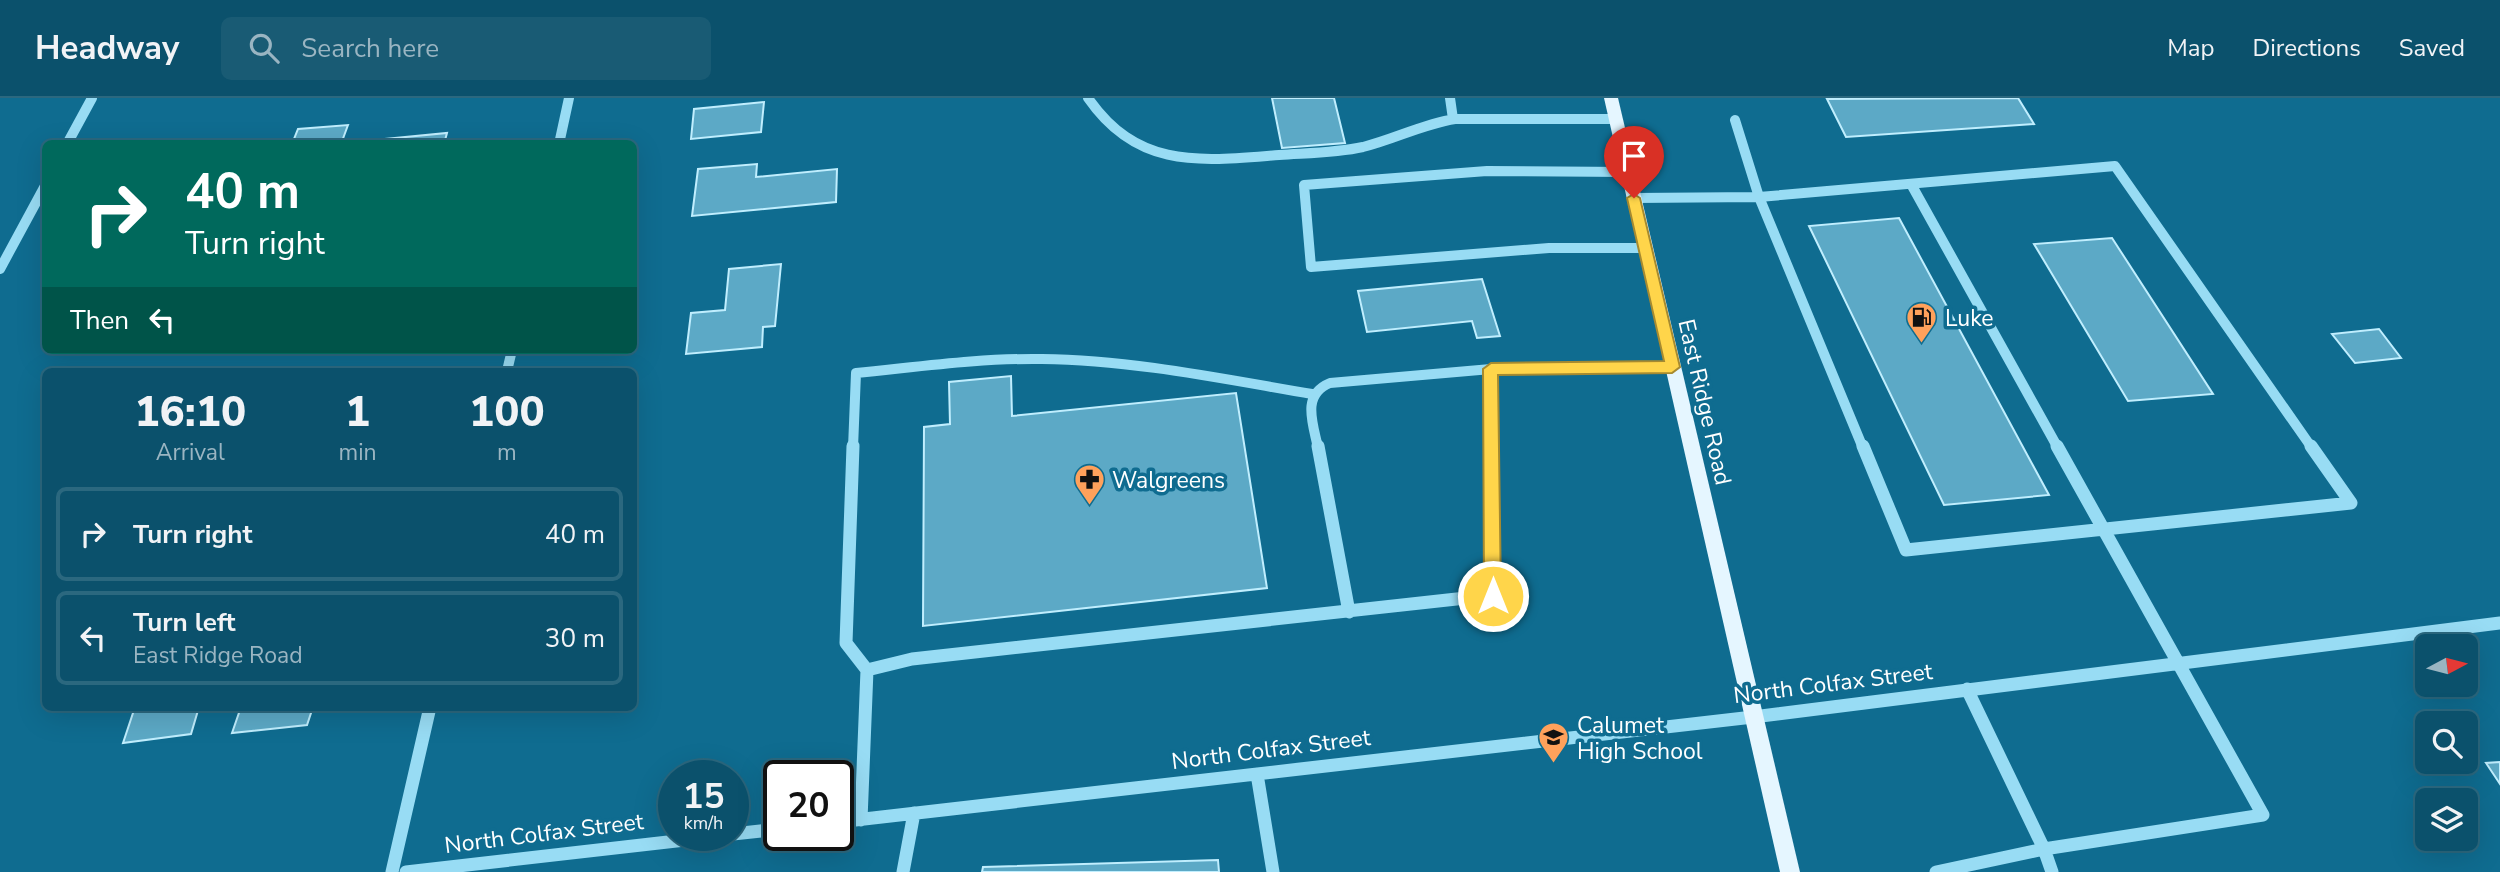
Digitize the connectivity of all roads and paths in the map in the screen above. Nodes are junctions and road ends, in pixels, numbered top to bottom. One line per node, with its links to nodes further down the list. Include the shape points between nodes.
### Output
1 (92, 98): 9 (street)
2 (569, 98): 10 (street)
3 (1088, 98): 6 (street, via 1111,128 1135,145 1190,159 1354,149)
4 (1450, 98): 6 (street)
5 (1611, 98): 7 (main road, East Ridge Road)
6 (1453, 119): 7 (street)
7 (1615, 119): 11 (main road, East Ridge Road)
8 (1735, 120): 14 (street)
9 (69, 140)
10 (560, 140)
11 (1628, 172): 15 (main road, East Ridge Road); 16 (street, via 1487,171 1304,185 1311,267 1549,248)
12 (1911, 184): 14 (street); 21 (lane); 21 (street, via 2115,166 2351,503)
13 (42, 191): 17 (street)
14 (1759, 197): 15 (street); 21 (street, via 1906,550)
15 (1634, 198): 16 (main road, East Ridge Road)
16 (1645, 248): 18 (main road, East Ridge Road)
17 (0, 269)
18 (1672, 367): 19 (street); 28 (main road, East Ridge Road)
19 (1491, 369): 20 (street, via 1331,383); 22 (street, via 1493,596)
20 (1312, 394): 22 (street, via 1310,406); 25 (street, via 1081,360 1005,360 856,373 846,642)
21 (2105, 530): 24 (lane)
22 (1349, 612): 25 (street, via 912,659)
23 (2500, 623): 24 (street, North Colfax Street)
24 (2179, 661): 26 (street, North Colfax Street); 34 (lane, via 2263,816)
25 (867, 670): 31 (street)
26 (1966, 689): 28 (street, North Colfax Street); 34 (lane)
27 (429, 711): 35 (street)
28 (1753, 717): 29 (street, North Colfax Street); 39 (main road, East Ridge Road)
29 (1257, 774): 30 (street, North Colfax Street); 38 (street)
30 (914, 813): 31 (street, North Colfax Street); 37 (lane)
31 (861, 820): 32 (street, North Colfax Street)
32 (854, 821)
33 (658, 843): 36 (street, North Colfax Street)
34 (2044, 849): 40 (street); 41 (street)
35 (392, 872)
36 (406, 872)
37 (903, 872)
38 (1273, 872)
39 (1790, 872)
40 (1936, 872)
41 (2052, 872)

